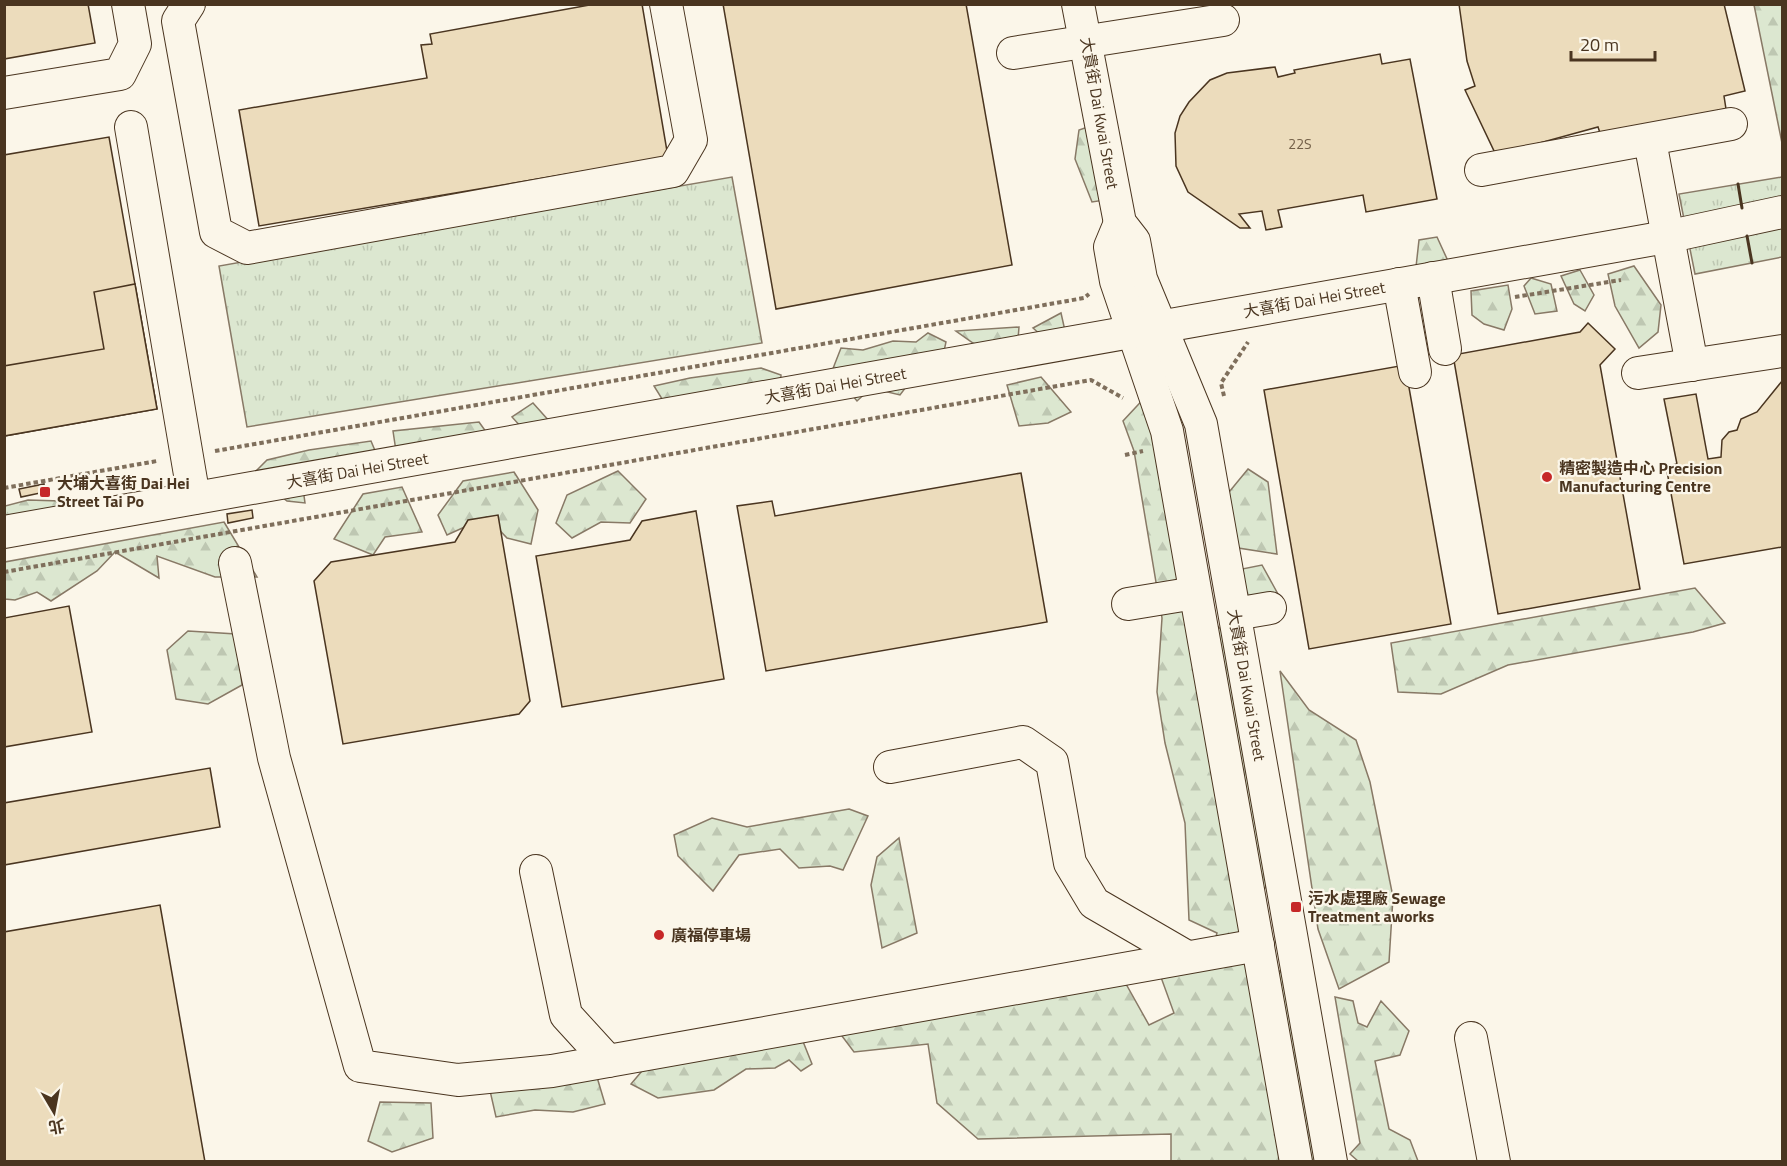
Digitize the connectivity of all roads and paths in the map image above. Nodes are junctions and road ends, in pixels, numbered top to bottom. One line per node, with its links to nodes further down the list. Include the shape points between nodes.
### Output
1 (128, 4): 8 (street, via 135,44 120,74)
2 (189, 4): 3 (street, via 178,21 216,232 247,248 673,171 691,140)
3 (666, 4)
4 (1078, 4): 6 (street, 大貴街 Dai Kwai Street)
5 (1223, 20): 6 (street)
6 (1087, 41): 7 (street); 20 (street, 大貴街 Dai Kwai Street, via 1120,223 1110,247 1116,281)
7 (1013, 53)
8 (4, 93)
9 (1731, 124): 11 (street)
10 (131, 127): 31 (street)
11 (1652, 149): 12 (street); 14 (street)
12 (1480, 170)
13 (1782, 212): 14 (street, 大喜街 Dai Hei Street)
14 (1666, 237): 15 (street, 大喜街 Dai Hei Street); 24 (street)
15 (1433, 278): 17 (street, 大喜街 Dai Hei Street); 22 (street)
16 (1621, 280): 19 (path)
17 (1399, 284): 20 (street, 大喜街 Dai Hei Street); 25 (street)
18 (1096, 288): 31 (path, via 1084,298)
19 (1507, 298)
20 (1147, 329): 33 (street, 大喜街 Dai Hei Street); 37 (street, 大貴街 Dai Kwai Street); 40 (street, 大貴街 Dai Kwai Street, via 1201,424)
21 (1258, 339): 28 (path, via 1249,340 1221,383)
22 (1445, 349)
23 (1782, 351): 24 (street)
24 (1692, 365): 26 (street)
25 (1415, 372)
26 (1638, 373)
27 (1129, 401): 36 (path, via 1091,380)
28 (1225, 404)
29 (1144, 440): 30 (path, via 1146,451)
30 (1125, 455)
31 (187, 456): 32 (path); 33 (street)
32 (4, 488)
33 (194, 498): 34 (street, 大喜街 Dai Hei Street)
34 (4, 532)
35 (235, 563): 46 (street, via 274,758 360,1066 458,1080)
36 (4, 572)
37 (1195, 593): 38 (street); 43 (street, 大貴街 Dai Kwai Street)
38 (1128, 604)
39 (1270, 608): 40 (street)
40 (1234, 614): 48 (street, 大貴街 Dai Kwai Street)
41 (890, 767): 44 (street, via 1023,742 1052,762 1070,863 1094,903)
42 (536, 871): 46 (street, via 566,1015)
43 (1258, 945): 44 (street); 47 (street, 大貴街 Dai Kwai Street)
44 (1187, 957): 46 (street)
45 (1471, 1038): 49 (street)
46 (608, 1061)
47 (1296, 1161)
48 (1331, 1161)
49 (1494, 1161)

